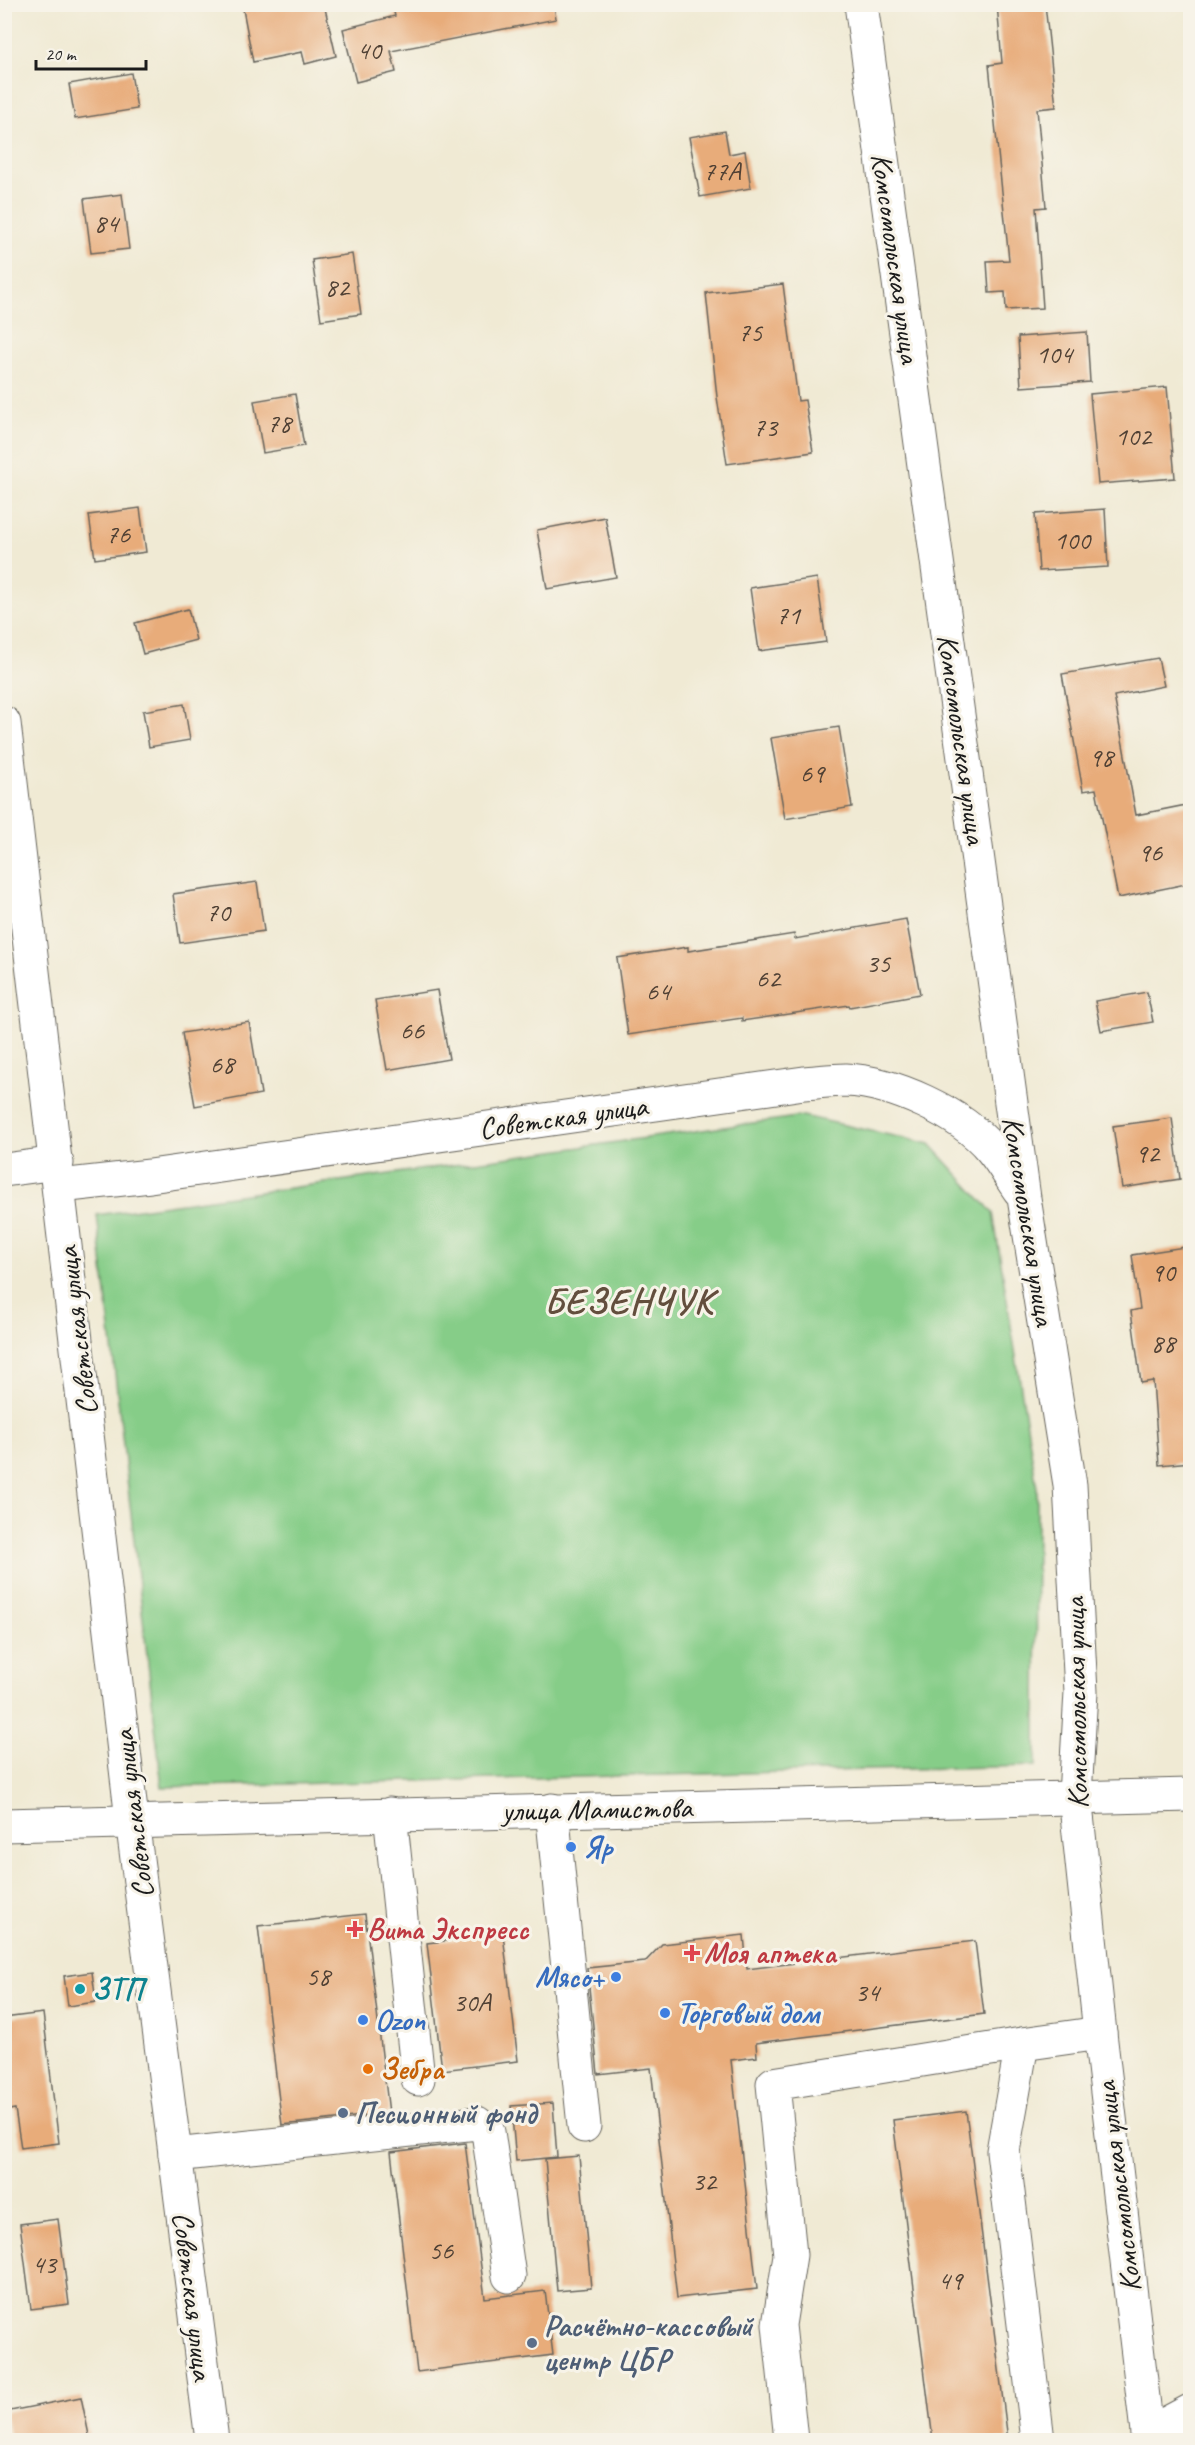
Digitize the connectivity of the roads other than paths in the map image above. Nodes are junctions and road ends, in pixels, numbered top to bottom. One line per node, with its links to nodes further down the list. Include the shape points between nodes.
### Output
1 (861, 4): 5 (street, Комсомольская улица)
2 (4, 723): 4 (street, Советская улица)
3 (4, 1170): 4 (street)
4 (59, 1174): 5 (street, Советская улица, via 150,1176 847,1080 918,1099 971,1130 990,1149); 10 (street, Советская улица)
5 (1024, 1198): 7 (street, Комсомольская улица, via 1070,1485 1081,1692)
6 (1191, 1795): 7 (street, улица Мамистова)
7 (1075, 1796): 8 (street, улица Мамистова); 12 (street, Комсомольская улица)
8 (552, 1810): 9 (street, улица Мамистова); 15 (street)
9 (390, 1814): 10 (street, улица Мамистова); 14 (street)
10 (132, 1820): 11 (street, улица Мамистова); 16 (street, Советская улица)
11 (4, 1825)
12 (1100, 2033): 13 (street); 19 (street, Комсомольская улица)
13 (1022, 2044): 21 (street, via 773,2084 790,2255 779,2325); 22 (street, via 1003,2151)
14 (418, 2079)
15 (584, 2126)
16 (175, 2155): 17 (street, via 477,2123 488,2132); 20 (street, Советская улица)
17 (509, 2276)
18 (1191, 2411): 19 (street)
19 (1148, 2437)
20 (212, 2440)
21 (791, 2440)
22 (1038, 2440)

